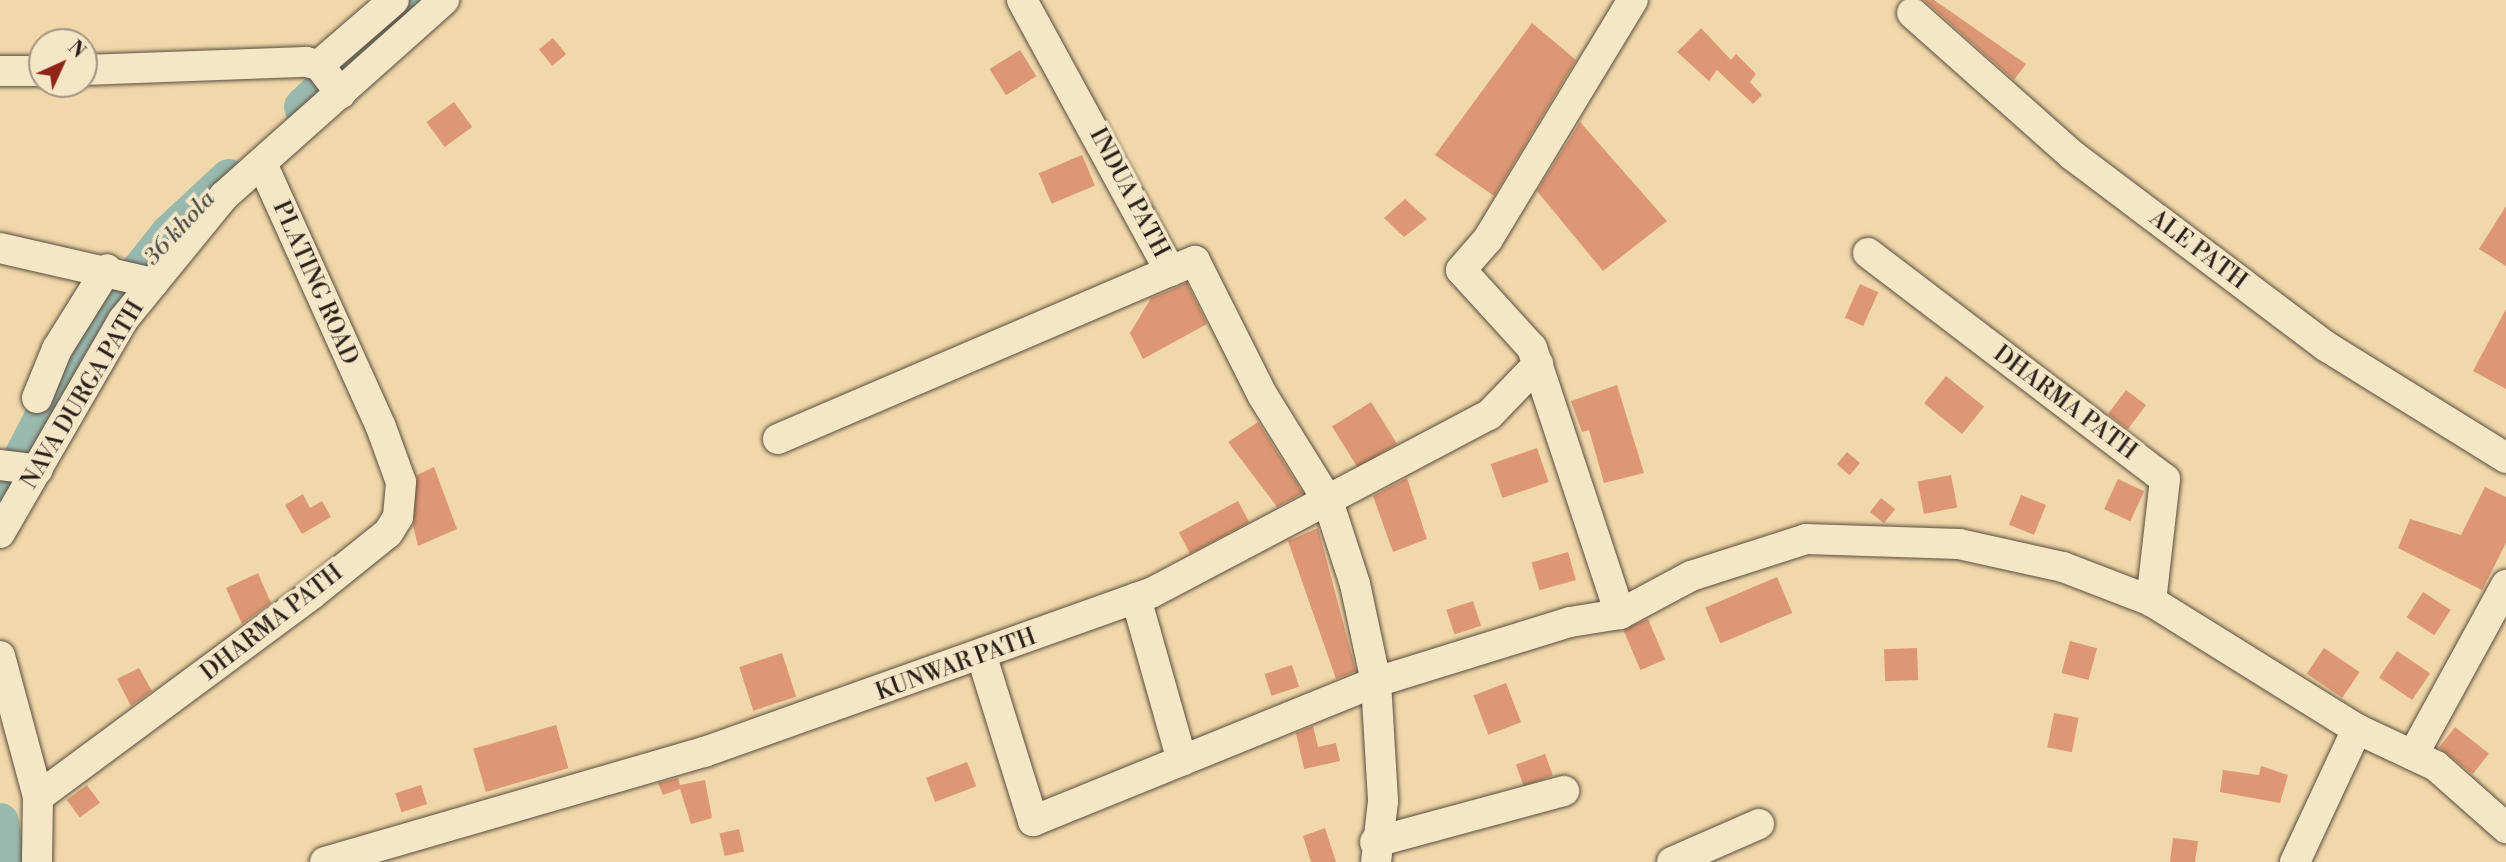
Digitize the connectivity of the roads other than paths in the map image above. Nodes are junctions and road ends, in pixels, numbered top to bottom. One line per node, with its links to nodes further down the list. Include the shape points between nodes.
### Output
1 (394, 0): 6 (street)
2 (444, 0): 10 (street, NAVA DURGA PATH)
3 (1022, 0): 15 (street, INDUA PATH)
4 (1633, 0): 17 (street, via 1488,239 1461,271 1532,348)
5 (1912, 13): 21 (street, ALE PATH, via 2072,155 2327,347)
6 (318, 65): 7 (street); 10 (street)
7 (98, 70)
8 (0, 71): 9 (street)
9 (28, 71)
10 (341, 94): 11 (street, NAVA DURGA PATH)
11 (263, 166): 16 (street, NAVA DURGA PATH, via 224,196); 19 (street, PLATING ROAD)
12 (0, 248): 14 (street)
13 (1868, 253): 28 (street, DHARMA PATH, via 2165,479)
14 (107, 269): 16 (street); 18 (street, via 57,349)
15 (1170, 271): 20 (street); 24 (street, INDUA PATH, via 1195,261 1262,396)
16 (153, 283): 23 (street, NAVA DURGA PATH, via 123,320)
17 (1538, 364): 24 (street, KUNWAR PATH, via 1489,415); 29 (street)
18 (37, 398)
19 (367, 399): 37 (street, DHARMA PATH, via 401,482 402,503 388,533)
20 (778, 439)
21 (2506, 458)
22 (0, 465): 23 (street)
23 (38, 470): 25 (street, NAVA DURGA PATH)
24 (1328, 500): 27 (street, KUNWAR PATH); 32 (street, via 1355,584)
25 (0, 533)
26 (2506, 585): 34 (street)
27 (1136, 598): 31 (street, KUNWAR PATH); 35 (street)
28 (2151, 601): 29 (street, via 2063,567 1959,544 1806,539 1691,576); 33 (street)
29 (1620, 614): 32 (street, via 1570,622)
30 (0, 656): 37 (street)
31 (982, 657): 35 (street, via 1034,821); 42 (street, KUNWAR PATH, via 704,752)
32 (1376, 682): 35 (street); 40 (street, via 1383,801)
33 (2357, 729): 34 (street); 44 (street)
34 (2413, 755): 39 (street, via 2436,766)
35 (1182, 761)
36 (1564, 791): 40 (street)
37 (38, 797): 41 (street)
38 (1759, 824): 43 (street)
39 (2506, 828)
40 (1375, 857)
41 (37, 862)
42 (325, 862)
43 (1672, 862)
44 (2295, 862)

